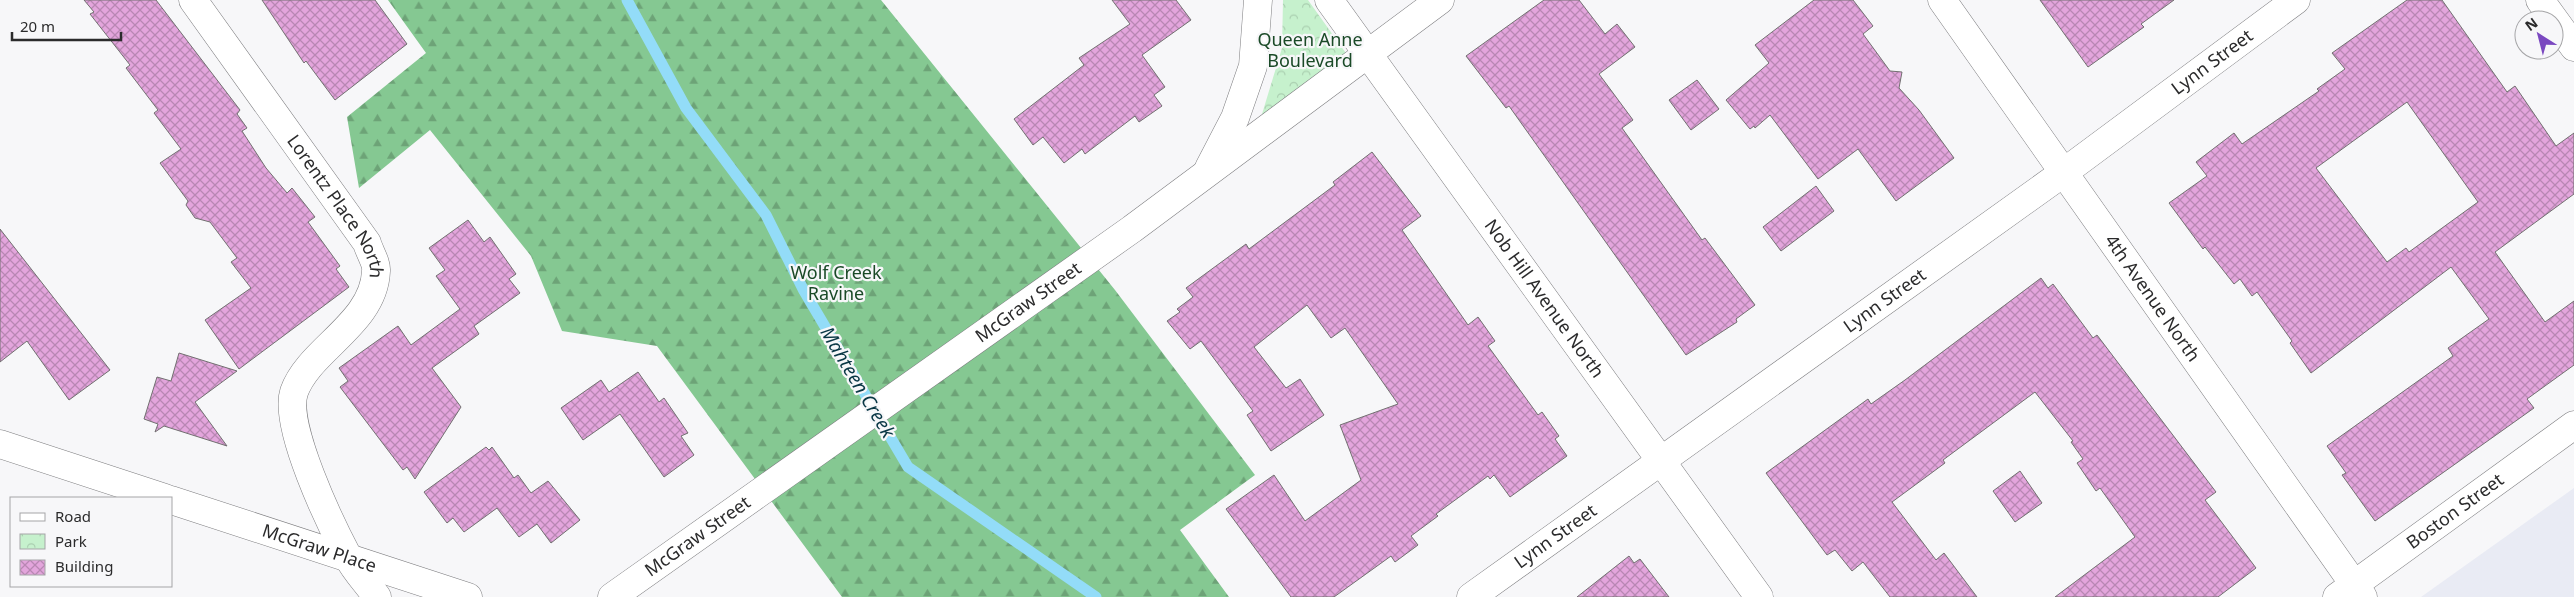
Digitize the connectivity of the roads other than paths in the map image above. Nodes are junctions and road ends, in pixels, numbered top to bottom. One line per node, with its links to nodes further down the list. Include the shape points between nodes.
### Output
1 (193, 0): 17 (street, Lorentz Place North, via 362,235 377,270 368,302 310,367 294,393 294,417 303,456)
2 (1258, 0): 11 (street, via 1253,66 1235,118)
3 (1328, 0): 9 (street, Nob Hill Avenue North)
4 (1440, 0): 9 (street, McGraw Street)
5 (1942, 0): 10 (street, 4th Avenue North)
6 (2296, 0): 10 (street, Lynn Street)
7 (2540, 0): 8 (street)
8 (2574, 47)
9 (1367, 54): 11 (street, McGraw Street); 14 (street, Nob Hill Avenue North)
10 (2063, 173): 14 (street, Lynn Street); 18 (street, 4th Avenue North)
11 (1205, 176): 21 (street, McGraw Street)
12 (2574, 425): 18 (street, Boston Street)
13 (0, 444): 15 (street)
14 (1662, 460): 22 (street, Lynn Street); 23 (street, Nob Hill Avenue North)
15 (162, 497)
16 (172, 500): 17 (street, McGraw Place)
17 (349, 558): 19 (street, Lorentz Place North); 20 (street, McGraw Place)
18 (2352, 593)
19 (377, 597)
20 (468, 597)
21 (612, 597)
22 (1471, 597)
23 (1759, 597)

